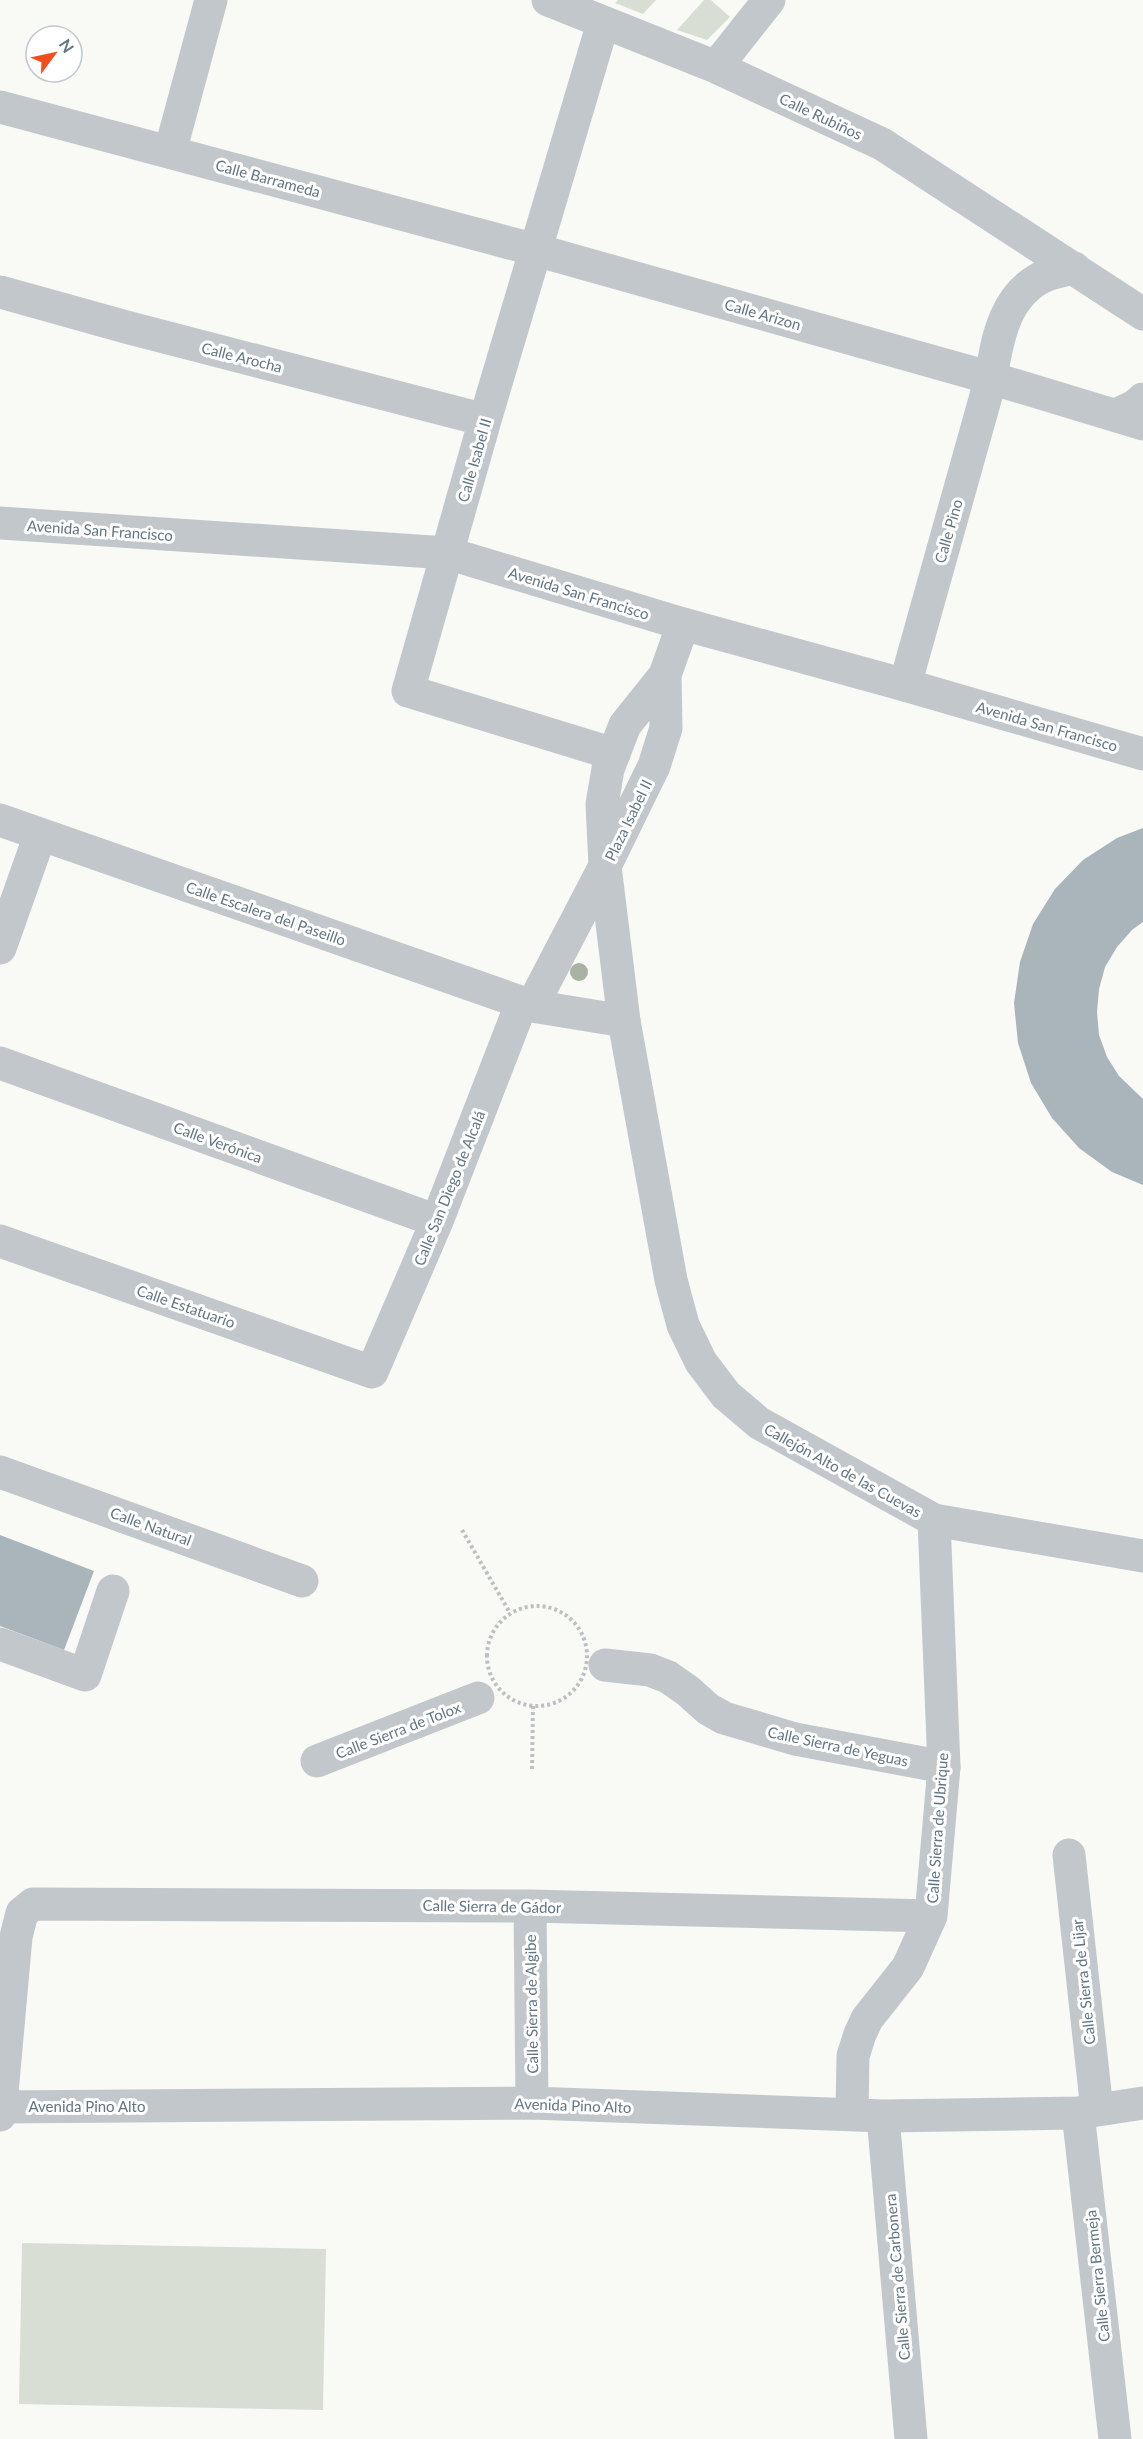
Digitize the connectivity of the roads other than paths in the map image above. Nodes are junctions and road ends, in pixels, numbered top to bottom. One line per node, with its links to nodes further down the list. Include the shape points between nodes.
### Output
1 (211, 0): 6 (street)
2 (769, 0): 4 (street)
3 (578, 9): 4 (street, Calle Rubiños); 7 (street, Calle Isabel II)
4 (716, 67): 8 (street, Calle Rubiños, via 882,144)
5 (0, 107): 6 (street, Calle Barrameda)
6 (170, 152): 7 (street, Calle Barrameda)
7 (536, 250): 11 (street, Calle Arizon); 13 (street, Calle Isabel II)
8 (1074, 268): 10 (street, Calle Rubiños); 11 (street, Calle Pino, via 1047,275 1012,302 997,339)
9 (0, 292): 13 (street, Calle Arocha)
10 (1143, 314)
11 (991, 378): 12 (street, Calle Arizon); 18 (street, Calle Pino)
12 (1134, 413)
13 (486, 420): 15 (street, Calle Isabel II)
14 (0, 523): 15 (street, Avenida San Francisco)
15 (447, 553): 16 (street, Avenida San Francisco); 19 (street, Calle Isabel II, via 408,692)
16 (683, 624): 17 (street, Plaza Isabel II); 18 (street, Avenida San Francisco)
17 (665, 675): 19 (street, Plaza Isabel II, via 625,725); 23 (street, Plaza Isabel II, via 666,728 654,766)
18 (905, 685): 20 (street, Avenida San Francisco)
19 (614, 754): 23 (street, Plaza Isabel II, via 602,804)
20 (1143, 754)
21 (0, 820): 22 (street, Calle Escalera del Paseillo)
22 (40, 834): 24 (street); 25 (street, Calle Escalera del Paseillo)
23 (605, 866): 25 (street); 26 (street, Callejón Alto de las Cuevas)
24 (0, 948)
25 (527, 1004): 26 (street); 28 (street, Calle San Diego de Alcalá)
26 (624, 1021): 32 (street, Callejón Alto de las Cuevas, via 671,1280 683,1325 701,1362 726,1395 759,1423)
27 (0, 1063): 28 (street, Calle Verónica)
28 (436, 1221): 30 (street, Calle San Diego de Alcalá)
29 (0, 1241): 30 (street, Calle Estatuario)
30 (372, 1372)
31 (0, 1472): 34 (street, Calle Natural)
32 (934, 1520): 33 (street, Callejón Alto de las Cuevas); 40 (street, Calle Sierra de Ubrique)
33 (1143, 1556)
34 (302, 1581)
35 (113, 1591): 36 (street, via 84,1675)
36 (0, 1644)
37 (605, 1665): 40 (street, Calle Sierra de Yeguas, via 668,1677 724,1718 795,1739)
38 (478, 1698): 39 (street, Calle Sierra de Tolox)
39 (317, 1761)
40 (944, 1767): 43 (street, Calle Sierra de Ubrique)
41 (1069, 1854): 47 (street, Calle Sierra de Lijar)
42 (530, 1906): 43 (street, Calle Sierra de Gádor); 44 (street, Calle Sierra de Algibe); 46 (street, Calle Sierra de Gádor, via 33,1904 22,1914 16,1937)
43 (931, 1916): 48 (street, Calle Sierra de Ubrique, via 908,1967 867,2019 853,2056)
44 (532, 2103): 46 (street, Avenida Pino Alto); 48 (street, Avenida Pino Alto)
45 (1143, 2103): 47 (street, Avenida Pino Alto)
46 (1, 2111)
47 (1088, 2112): 48 (street, Avenida Pino Alto); 50 (street, Calle Sierra Bermeja)
48 (868, 2115): 49 (street, Calle Sierra de Carbonera)
49 (911, 2439)
50 (1115, 2439)

